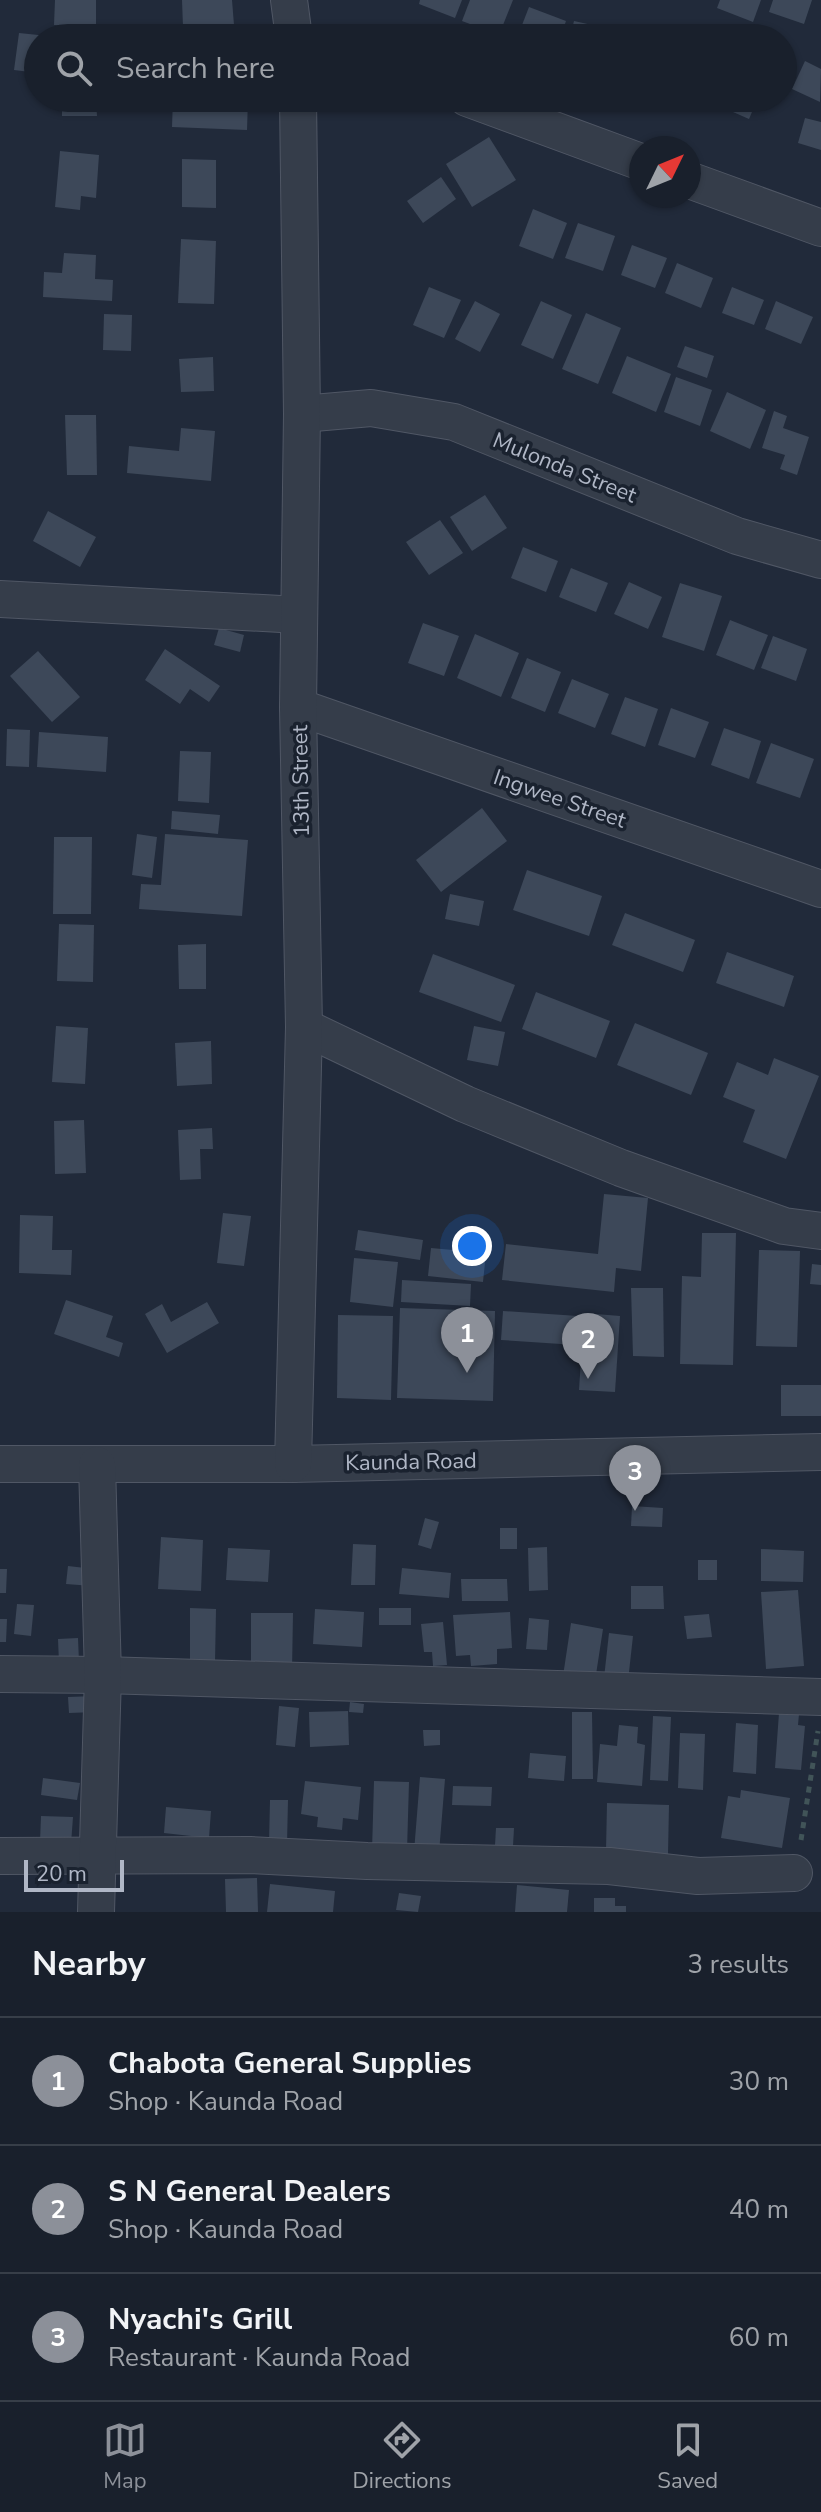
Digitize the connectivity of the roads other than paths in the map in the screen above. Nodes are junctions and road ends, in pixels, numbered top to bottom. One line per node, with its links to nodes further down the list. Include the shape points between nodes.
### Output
1 (289, 0): 2 (street)
2 (292, 24)
3 (298, 112): 8 (street, 13th Street)
4 (505, 112): 5 (street)
5 (629, 158)
6 (701, 184): 7 (street)
7 (821, 228)
8 (302, 414): 9 (street, Mulonda Street, via 371,408 454,422 737,536); 11 (street, 13th Street)
9 (821, 560)
10 (0, 599): 11 (street)
11 (299, 615): 12 (street, 13th Street)
12 (298, 707): 13 (street, Ingwee Street); 14 (street, 13th Street)
13 (821, 889)
14 (304, 1027): 15 (street, via 465,1104 621,1168 784,1226); 18 (street, 13th Street)
15 (821, 1231)
16 (821, 1452): 18 (street, Kaunda Road)
17 (0, 1464): 19 (street, Kaunda Road)
18 (293, 1464): 19 (street, Kaunda Road)
19 (97, 1465): 21 (street)
20 (0, 1674): 21 (street)
21 (103, 1675): 22 (street); 24 (street)
22 (821, 1697)
23 (0, 1856): 24 (street)
24 (98, 1856): 25 (street, via 609,1866 698,1876); 26 (street)
25 (794, 1873)
26 (96, 1912)

